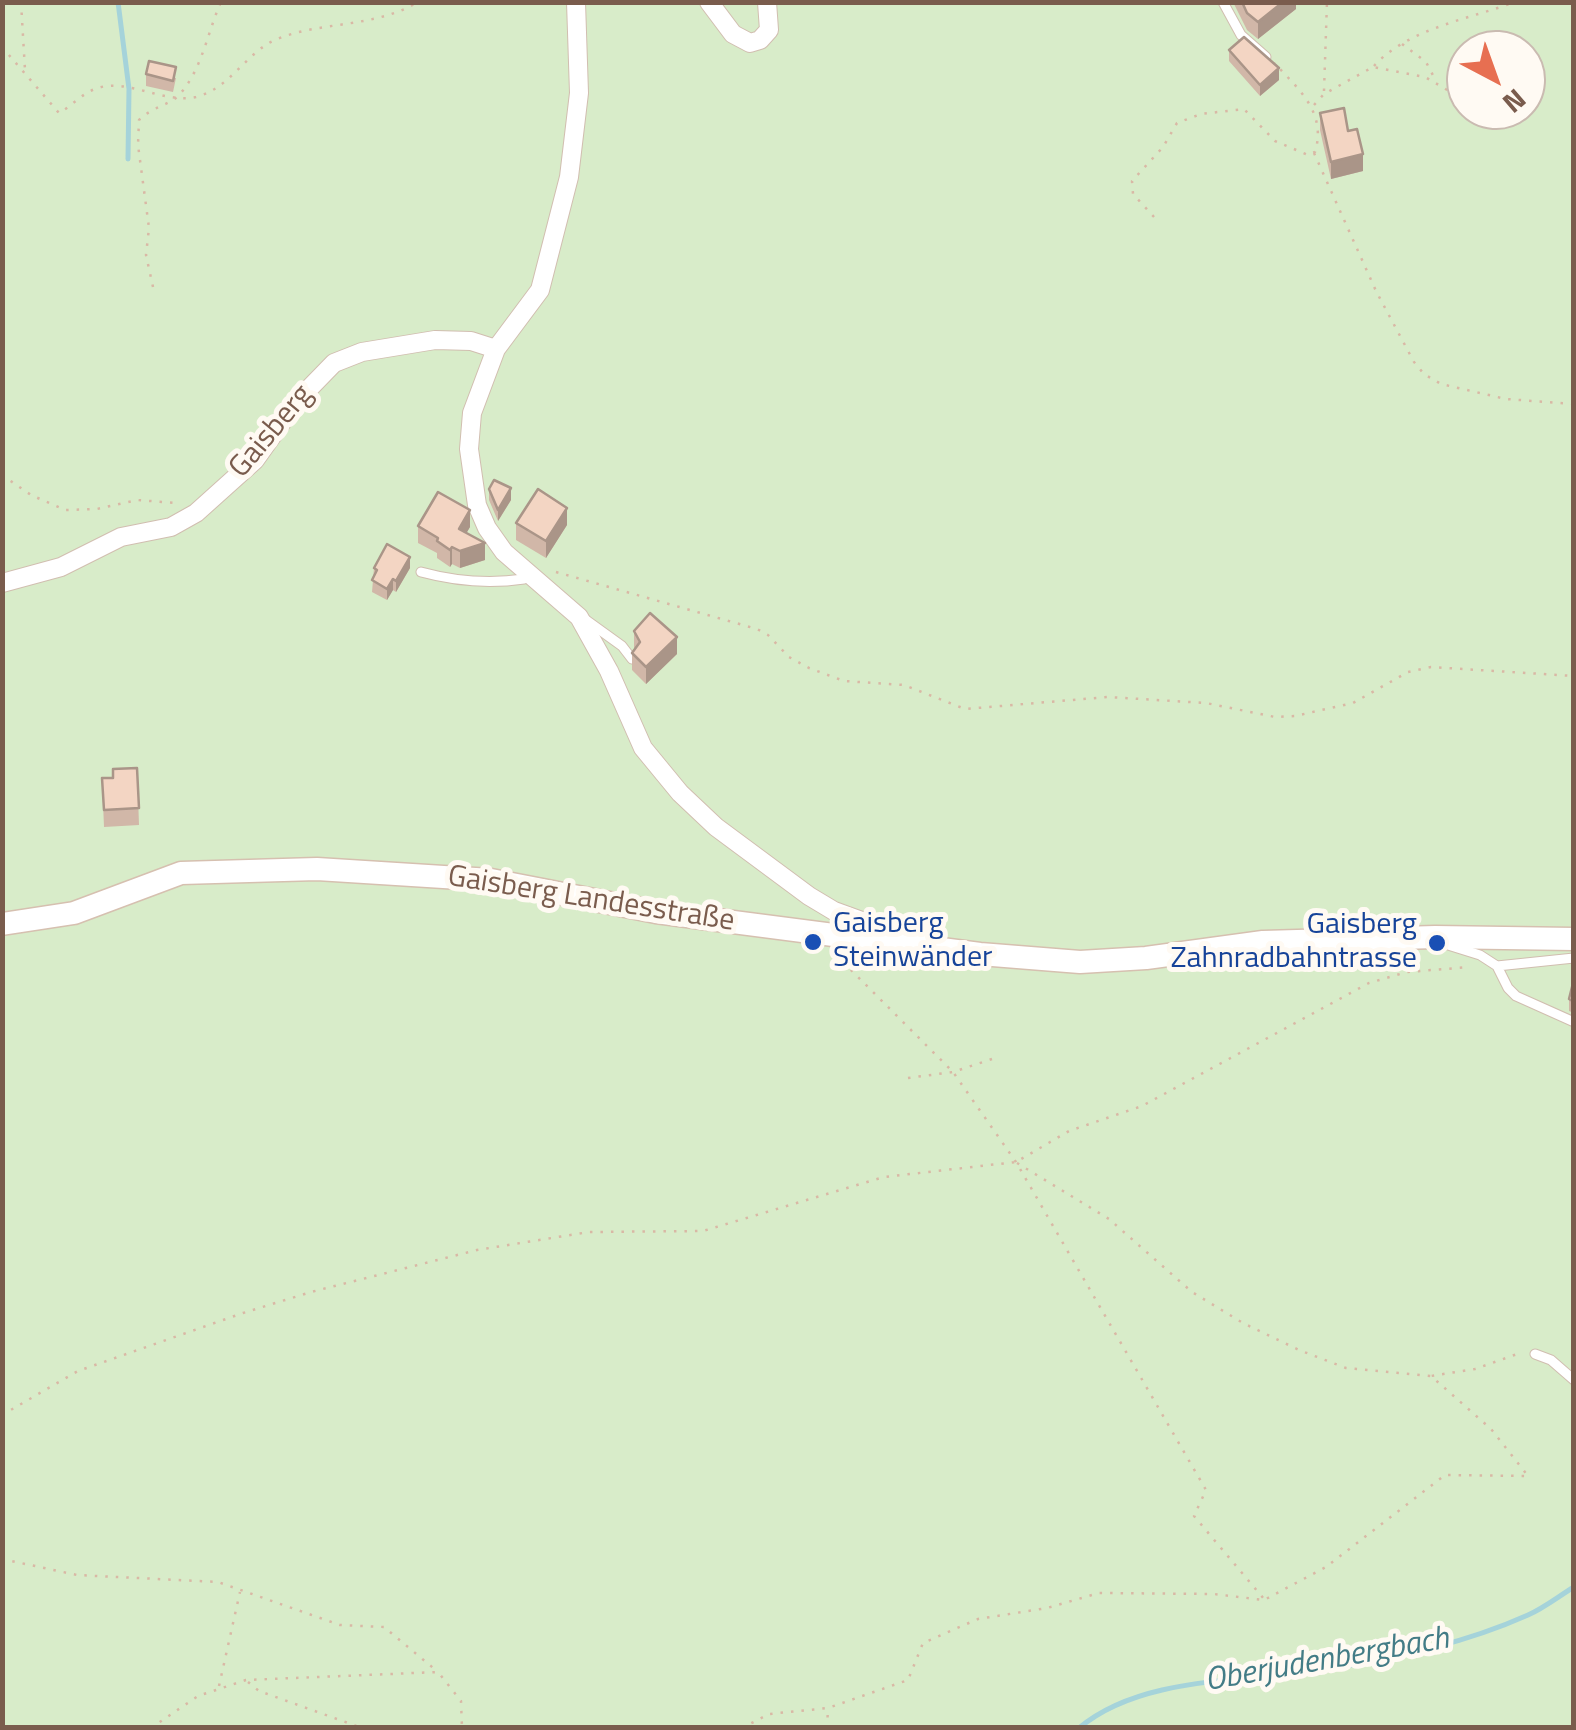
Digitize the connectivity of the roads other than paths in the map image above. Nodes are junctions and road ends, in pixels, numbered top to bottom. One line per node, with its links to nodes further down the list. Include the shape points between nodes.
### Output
1 (576, 2): 6 (street, via 578,112 570,177 536,297)
2 (709, 2): 3 (street, via 736,37 754,43 769,30)
3 (767, 2)
4 (1223, 2): 5 (lane, via 1241,35)
5 (1266, 56)
6 (496, 349): 7 (street, via 472,413 471,474 487,528); 9 (street, Gaisberg, via 436,340 334,363 255,460 202,507 171,527 121,537 61,567)
7 (524, 571): 8 (lane, via 524,580 496,581); 10 (street)
8 (421, 572)
9 (2, 583)
10 (579, 617): 11 (lane); 15 (street, via 643,748 680,792 809,896 878,927)
11 (632, 658)
12 (2, 924): 15 (main road, Gaisberg Landesstraße, via 74,912 181,872 317,869 492,880 656,912)
13 (1436, 937): 14 (main road); 15 (main road, via 1263,942 1080,962); 17 (lane)
14 (1574, 939)
15 (881, 940)
16 (1574, 958): 17 (lane)
17 (1497, 966): 18 (lane, via 1516,996)
18 (1574, 1022)
19 (1536, 1354): 20 (lane)
20 (1574, 1380)

